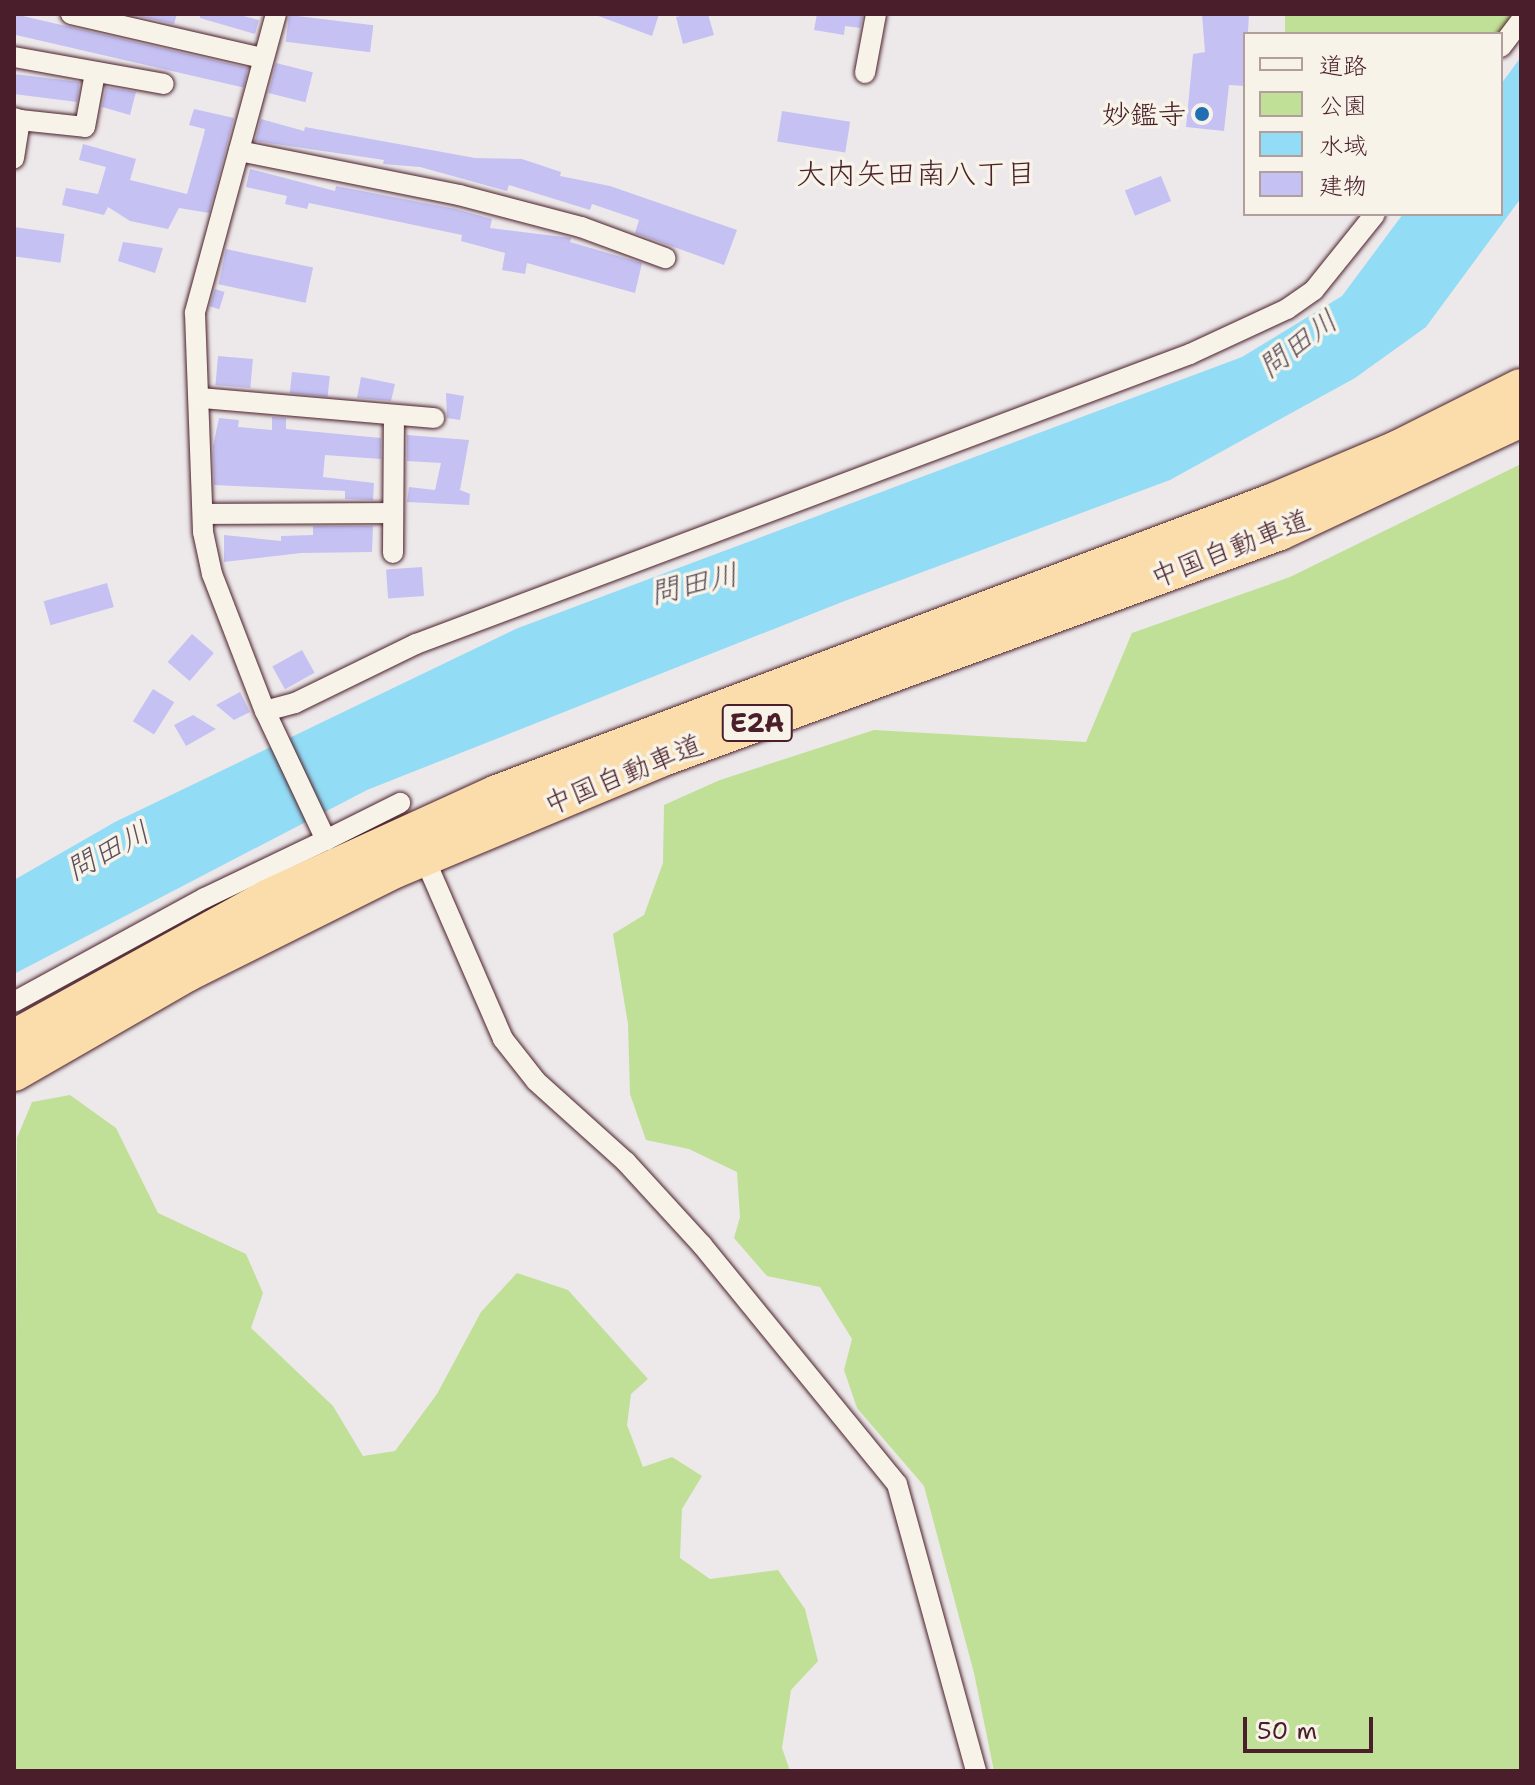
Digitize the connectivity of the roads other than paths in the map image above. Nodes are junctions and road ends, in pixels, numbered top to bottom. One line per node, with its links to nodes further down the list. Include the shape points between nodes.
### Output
1 (71, 14): 7 (street)
2 (276, 14): 7 (street)
3 (876, 14): 9 (street)
4 (1521, 20): 5 (street)
5 (1503, 44)
6 (14, 57): 8 (street)
7 (262, 58): 12 (street)
8 (95, 73): 10 (street); 11 (street, via 85,127)
9 (865, 73)
10 (164, 84)
11 (17, 119): 13 (street)
12 (239, 151): 15 (street, via 459,195 581,227); 17 (street, via 195,313)
13 (14, 159)
14 (1373, 216): 24 (street, via 1314,290 1287,309 1190,354 416,644 295,703)
15 (665, 258)
16 (1521, 388): 29 (highway, 中国自動車道 / E2A, via 1399,449 1269,504 497,794 256,905)
17 (201, 398): 18 (street); 22 (street)
18 (394, 416): 19 (street); 21 (street)
19 (434, 418)
20 (1521, 418): 30 (highway, 中国自動車道 / E2A, via 1280,531 660,758 423,857 186,973)
21 (393, 513): 22 (street); 23 (street)
22 (203, 514): 24 (street, via 212,574)
23 (393, 553)
24 (265, 711): 26 (street)
25 (400, 803): 26 (street)
26 (322, 832): 28 (street)
27 (430, 871): 31 (street, via 503,1039 536,1081 626,1162 702,1245 897,1484)
28 (14, 1002)
29 (14, 1039)
30 (14, 1072)
31 (976, 1771)

